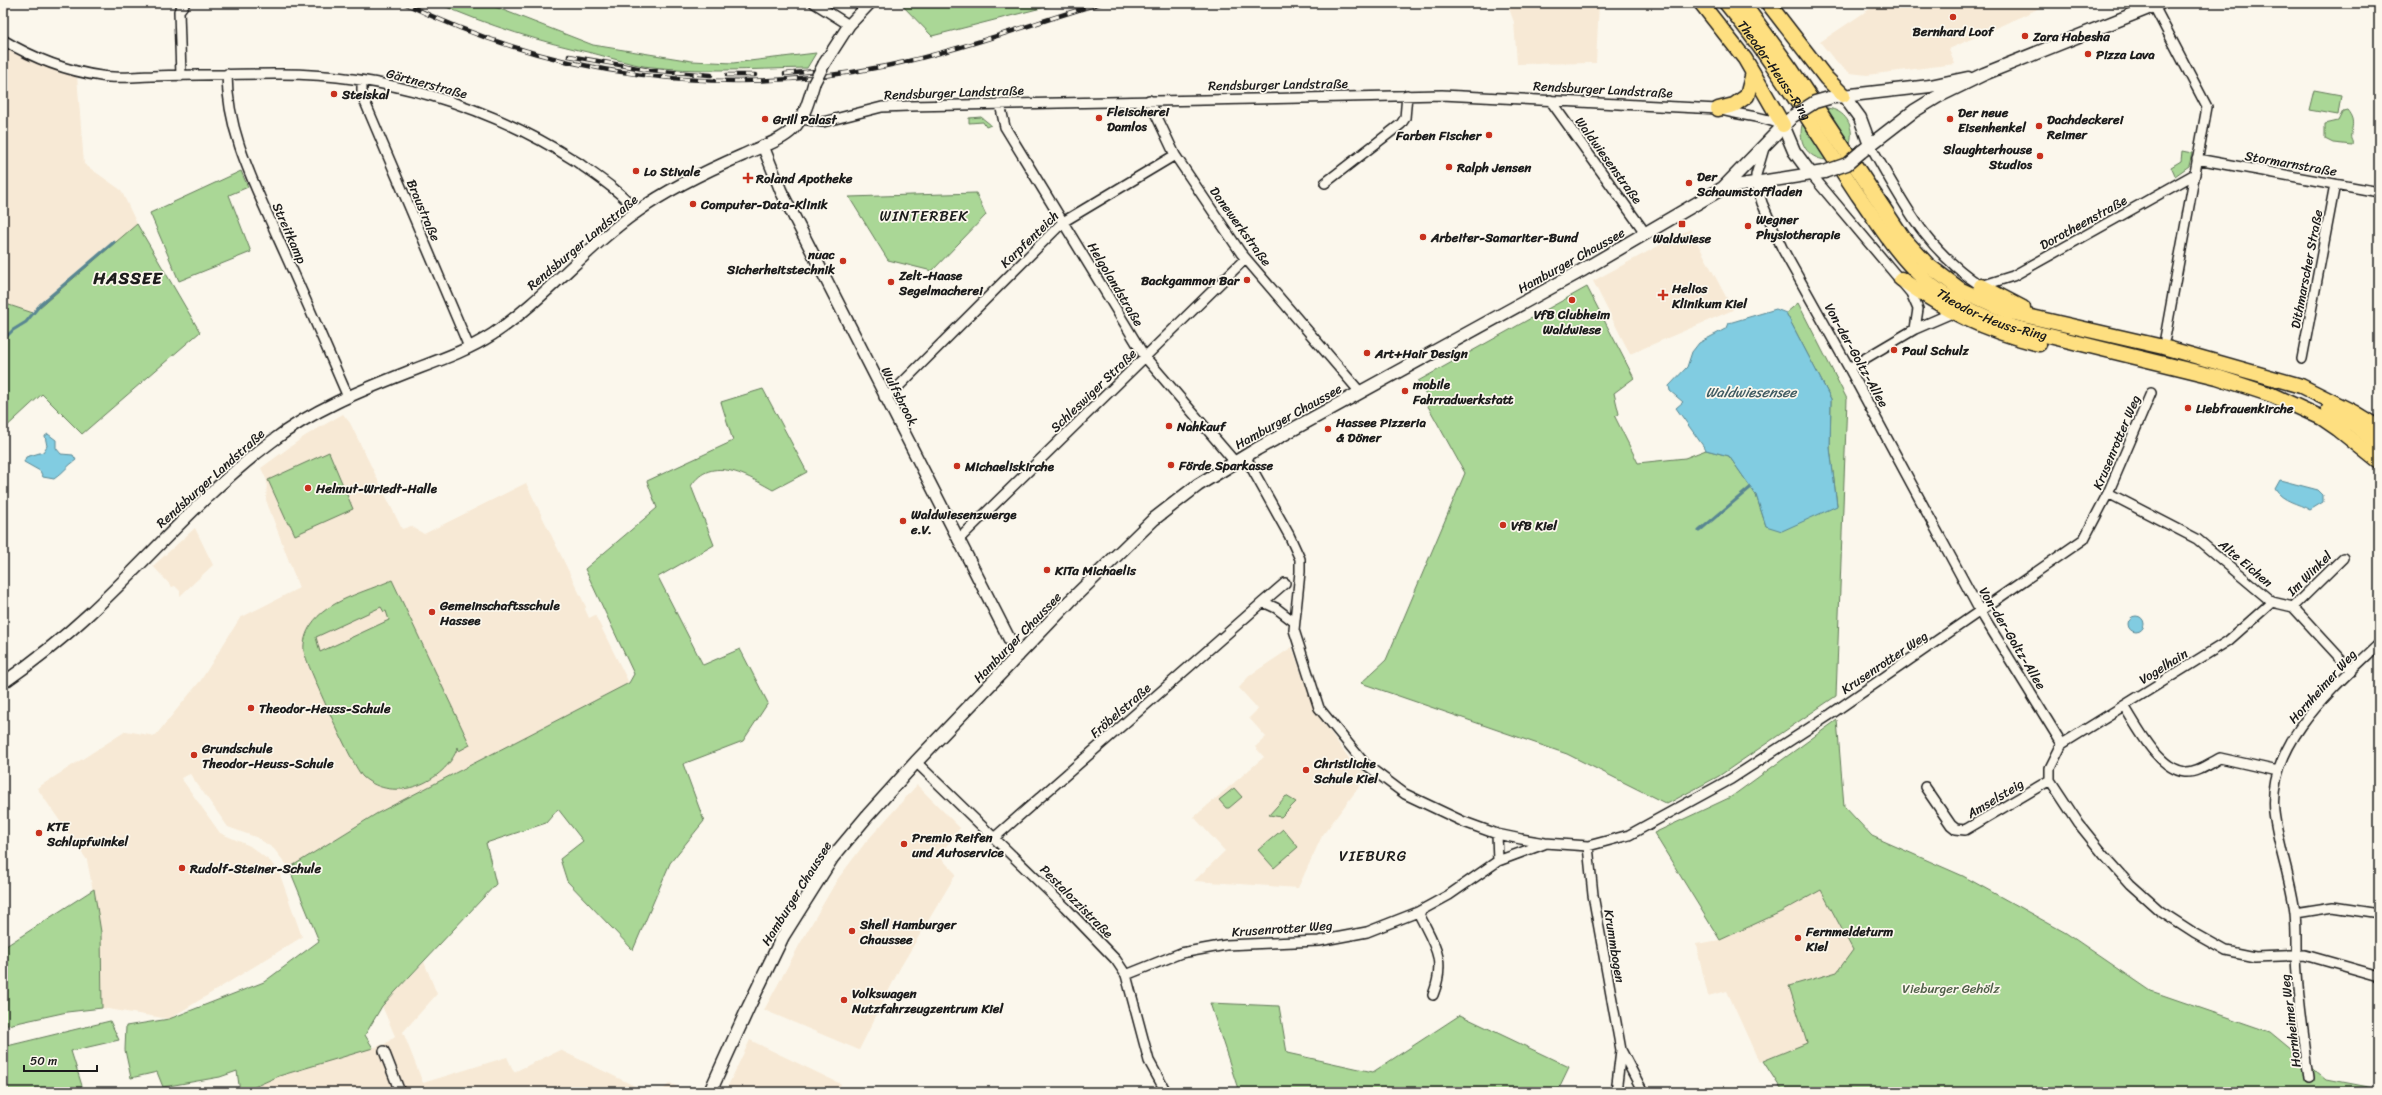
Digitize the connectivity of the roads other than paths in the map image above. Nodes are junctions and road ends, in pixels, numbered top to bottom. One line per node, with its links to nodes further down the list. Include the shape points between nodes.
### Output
1 (185, 3): 14 (street, via 179,10)
2 (814, 3): 9 (street)
3 (870, 3): 9 (street)
4 (1702, 3): 11 (highway, via 1730,37)
5 (1726, 3): 47 (highway, Theodor-Heuss-Ring, via 1764,53 1895,248 1923,279 1951,299 1982,316)
6 (1743, 3): 43 (highway, Theodor-Heuss-Ring, via 1772,40 1878,202 1916,253 1943,278 1975,297 2010,312)
7 (1768, 3): 17 (highway)
8 (2153, 4): 13 (main road, Hamburger Chaussee, via 2133,8 2123,18); 28 (street, via 2207,107)
9 (849, 25): 22 (street, bridge, via 814,83)
10 (3, 40): 14 (street, Gärtnerstraße, via 61,67 99,76)
11 (1753, 72): 21 (highway, via 1747,96 1734,105); 23 (highway)
12 (227, 74): 14 (street, Gärtnerstraße); 15 (street, Gärtnerstraße, via 319,76); 54 (street, Streitkamp, via 235,134)
13 (1984, 74): 17 (main road, Hamburger Chaussee, via 1930,86); 26 (main road, Hamburger Chaussee, via 1914,111)
14 (180, 76)
15 (362, 81): 36 (street, Gärtnerstraße, via 438,97 482,112 522,130 589,171 628,200); 46 (street, Braustraße, via 362,95)
16 (1407, 95): 18 (street, Rendsburger Landstraße); 19 (street, Rendsburger Landstraße); 32 (street, via 1405,118 1401,124)
17 (1843, 96): 23 (main road, Hamburger Chaussee, bridge, via 1815,102); 26 (main road, via 1860,118)
18 (1149, 100): 20 (street, Rendsburger Landstraße); 27 (street, Danewerkstraße)
19 (1550, 100): 21 (street, Rendsburger Landstraße); 38 (street, Waldwiesenstraße)
20 (1000, 104): 22 (street, Rendsburger Landstraße, via 882,107 823,122); 37 (street, Helgolandstraße, via 1005,127)
21 (1718, 109): 23 (street, Rendsburger Landstraße, via 1750,117)
22 (801, 119): 24 (street, Rendsburger Landstraße, via 792,130)
23 (1788, 121): 25 (main road, Hamburger Chaussee); 29 (main road, via 1794,151)
24 (763, 146): 36 (street, Rendsburger Landstraße, via 702,173); 55 (street, Wulfsbrook, via 781,191)
25 (1764, 148): 31 (street, Von-der-Goltz-Allee); 34 (main road, Hamburger Chaussee)
26 (1865, 148): 29 (main road, Hamburger Chaussee, bridge, via 1847,164); 41 (street, Theodor-Heuss-Ring, via 1918,227 1943,257)
27 (1175, 154): 37 (street, Karpfenteich); 39 (street, Danewerkstraße)
28 (2197, 159): 30 (street); 33 (street, Stormarnstraße)
29 (1811, 174): 31 (main road, Hamburger Chaussee); 40 (street)
30 (2194, 174): 41 (street, Dorotheenstraße, via 2012,276); 45 (street)
31 (1756, 182): 34 (main road, Hamburger Chaussee); 50 (street, Von-der-Goltz-Allee, via 1762,203 1782,248)
32 (1325, 183)
33 (2335, 184): 35 (street, Stormarnstraße); 49 (street, Dithmarscher Straße)
34 (1723, 188): 38 (main road, Hamburger Chaussee)
35 (2379, 192)
36 (637, 211): 46 (street, Rendsburger Landstraße, via 526,308 493,334)
37 (1063, 222): 48 (street, Helgolandstraße); 55 (street, Karpfenteich, via 893,392)
38 (1646, 234): 52 (main road, Hamburger Chaussee)
39 (1246, 259): 48 (street, Schleswiger Straße); 52 (street, Danewerkstraße)
40 (1901, 279): 42 (highway); 44 (street, via 1918,304 1919,315)
41 (1981, 286): 43 (highway, via 2011,303)
42 (1952, 313): 44 (street); 47 (highway, via 1998,333 2043,345)
43 (2064, 325): 51 (highway, Theodor-Heuss-Ring, via 2163,347)
44 (1915, 329): 50 (street)
45 (2165, 338)
46 (469, 347): 54 (street, Rendsburger Landstraße)
47 (2110, 353): 60 (highway, Theodor-Heuss-Ring, via 2218,377 2272,395 2322,418)
48 (1145, 357): 59 (street, Helgolandstraße); 62 (street, Schleswiger Straße)
49 (2302, 359)
50 (1849, 368): 68 (street, Von-der-Goltz-Allee)
51 (2270, 376): 56 (highway, Theodor-Heuss-Ring, via 2301,386); 57 (highway, via 2345,418)
52 (1360, 392): 58 (main road, Hamburger Chaussee)
53 (2151, 393): 61 (street, Krusenrotter Weg)
54 (348, 396): 73 (street, Rendsburger Landstraße, via 292,426 252,457 175,526 89,614 43,654)
55 (884, 397): 62 (street, Wulfsbrook)
56 (2379, 428)
57 (2379, 445)
58 (1245, 456): 59 (main road, Hamburger Chaussee); 69 (street, Krusenrotter Weg, via 1290,535 1300,559)
59 (1234, 462): 71 (main road, Hamburger Chaussee, via 1198,485 1154,519)
60 (2379, 462)
61 (2108, 493): 66 (street, Alte Eichen, via 2197,539); 68 (street, Krusenrotter Weg, via 2084,539)
62 (958, 540): 71 (street, Wulfsbrook)
63 (2343, 558): 67 (street, Im Winkel)
64 (1285, 583): 65 (street, Fröbelstraße)
65 (1263, 602): 69 (street); 81 (street, Fröbelstraße)
66 (2272, 602): 67 (street, Alte Eichen); 74 (street, Vogelhain, via 2228,641)
67 (2293, 607): 72 (street)
68 (1980, 611): 75 (street, Von-der-Goltz-Allee); 83 (street, Krusenrotter Weg, via 1732,779 1629,836)
69 (1293, 621): 80 (street, Krusenrotter Weg, via 1296,642 1319,708 1364,764 1412,797 1444,814)
70 (2379, 644): 72 (street, Hornheimer Weg)
71 (1018, 656): 76 (main road, Hamburger Chaussee)
72 (2352, 671): 77 (street, Hornheimer Weg, via 2313,712 2293,738)
73 (3, 683)
74 (2124, 706): 75 (street, Vogelhain); 77 (street, via 2150,748 2164,762 2185,772 2197,770 2220,758)
75 (2062, 744): 78 (street, via 2050,768)
76 (916, 762): 81 (street, Pestalozzistraße); 96 (main road, Hamburger Chaussee, via 845,842 812,890 770,962)
77 (2278, 771): 86 (street, Hornheimer Weg, via 2274,791 2274,812)
78 (2050, 780): 79 (street, Amselsteig, via 1965,830 1956,829 1951,825); 88 (street, via 2079,824 2104,855 2130,884 2160,911 2226,951 2255,957)
79 (1925, 787)
80 (1497, 834): 82 (street, Krusenrotter Weg); 84 (street)
81 (994, 838): 89 (street, Pestalozzistraße, via 1070,912 1116,960)
82 (1545, 843): 83 (street, Krusenrotter Weg); 84 (street, Krusenrotter Weg)
83 (1588, 846): 92 (street, Krummbogen, via 1596,910)
84 (1498, 861): 85 (street, Krusenrotter Weg, via 1449,895)
85 (1418, 912): 89 (street, Krusenrotter Weg, via 1367,932 1319,941 1226,945 1181,954); 91 (street, via 1440,959 1438,980)
86 (2295, 913): 87 (street, via 2334,907); 88 (street, Hornheimer Weg)
87 (2379, 914)
88 (2296, 956): 90 (street, via 2305,955); 94 (street, Hornheimer Weg)
89 (1126, 975): 97 (street, Pestalozzistraße, via 1149,1060)
90 (2379, 976)
91 (1432, 995)
92 (1621, 1050): 98 (street, Krummbogen); 99 (street, Krummbogen)
93 (384, 1051): 95 (street)
94 (2309, 1078)
95 (400, 1092)
96 (710, 1092)
97 (1166, 1092)
98 (1616, 1092)
99 (1643, 1092)

